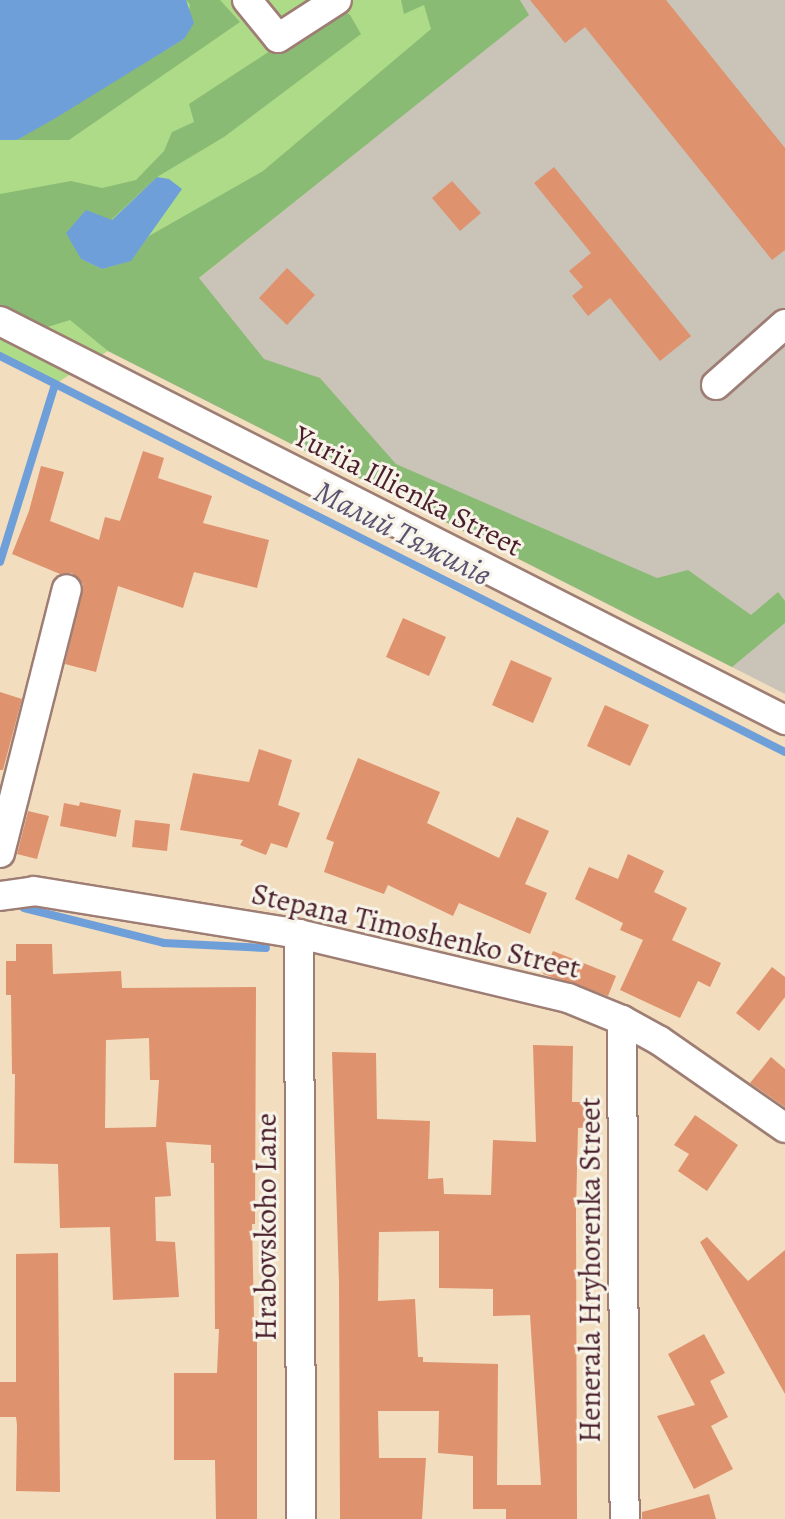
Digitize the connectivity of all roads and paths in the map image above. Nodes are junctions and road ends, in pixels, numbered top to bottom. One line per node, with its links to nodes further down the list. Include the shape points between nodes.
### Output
1 (247, 0): 2 (street, via 278,38)
2 (337, 0)
3 (0, 321): 7 (street, Yuriia Illienka Street)
4 (785, 324): 5 (street)
5 (716, 385)
6 (67, 589): 8 (street)
7 (785, 720)
8 (0, 853)
9 (2, 889): 10 (street, Stepana Timoshenko Street)
10 (299, 934): 11 (street, Stepana Timoshenko Street, via 568,998); 13 (street, Hrabovskoho Lane)
11 (622, 1020): 12 (street, Stepana Timoshenko Street); 14 (street, Henerala Hryhorenka Street)
12 (785, 1128)
13 (301, 1519)
14 (625, 1519)

